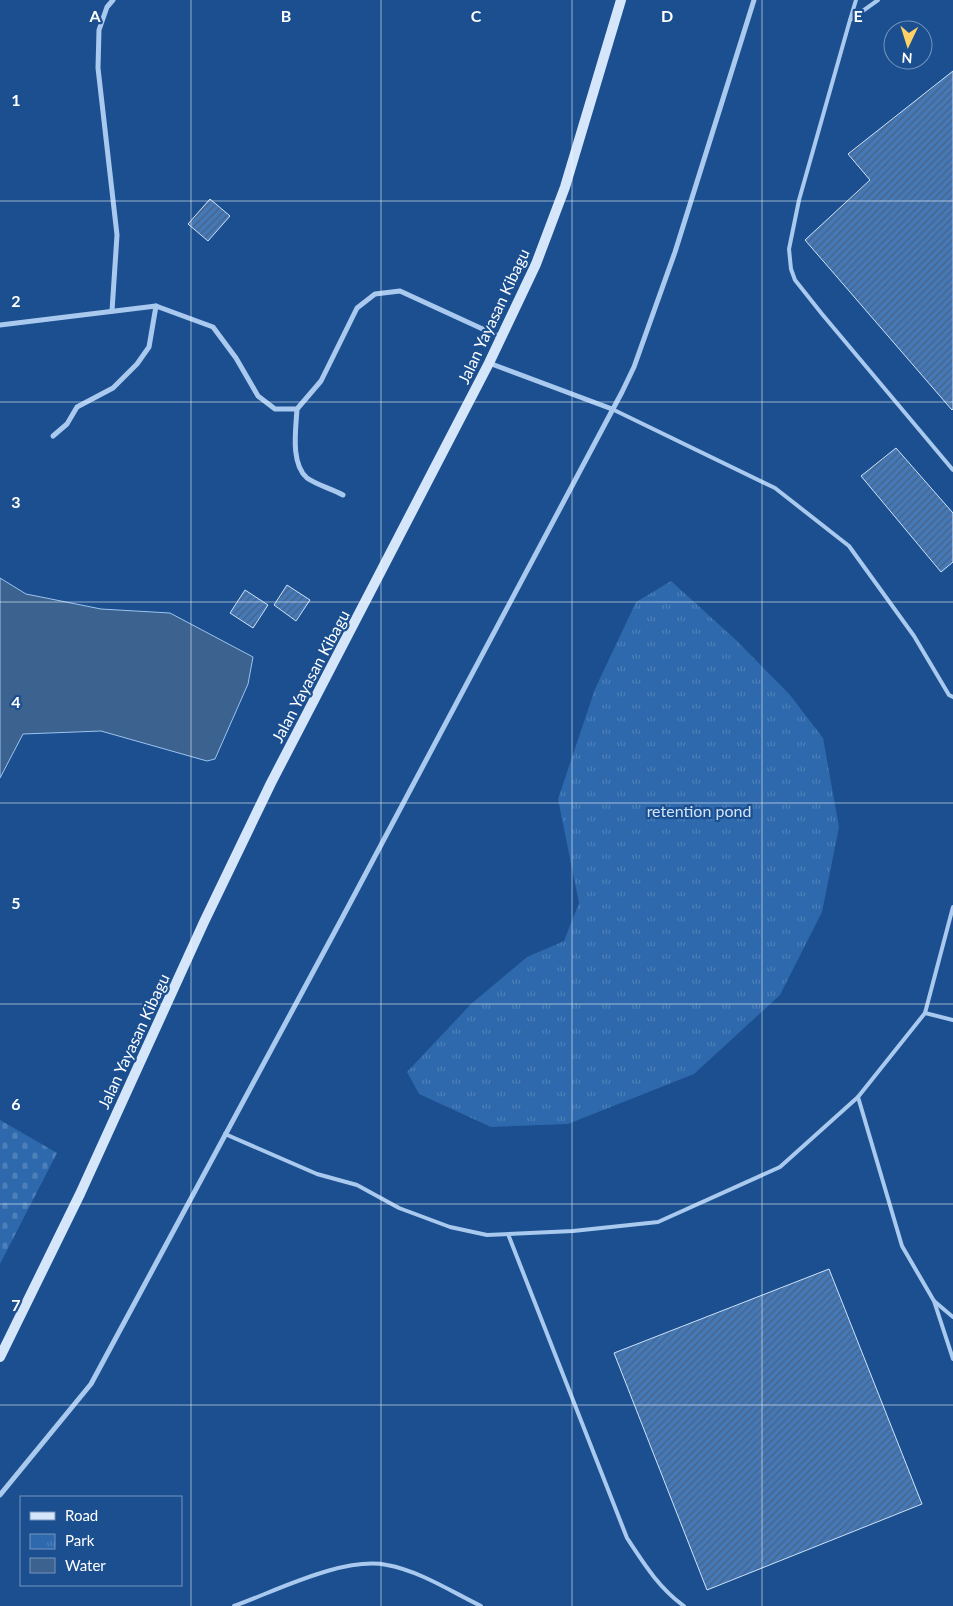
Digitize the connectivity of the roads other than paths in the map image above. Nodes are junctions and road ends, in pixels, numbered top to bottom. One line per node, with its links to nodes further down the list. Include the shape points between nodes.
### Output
1 (113, 0): 8 (street, via 99,30 98,68 117,235)
2 (621, 0): 10 (street, Jalan Yayasan Kibagu, via 564,187 536,264)
3 (754, 0): 13 (street, via 675,252 634,367)
4 (856, 0): 6 (lane)
5 (878, 0): 6 (lane)
6 (850, 20): 15 (lane, via 799,200 789,250 790,269 822,314)
7 (156, 306): 8 (street); 12 (street, via 213,327 258,396 275,409); 14 (street, via 149,347 137,364 113,388 77,407 67,424)
8 (112, 311): 9 (street)
9 (0, 326)
10 (500, 337): 11 (street, Jalan Yayasan Kibagu); 12 (street, via 400,291 375,294 357,308 321,381)
11 (489, 363): 13 (street); 26 (street, Jalan Yayasan Kibagu, via 271,783)
12 (297, 408): 16 (street, via 296,441 299,463 306,477)
13 (612, 410): 17 (lane, via 775,488 848,546 914,636 948,695); 22 (street)
14 (53, 436)
15 (953, 470)
16 (343, 495)
17 (953, 697)
18 (953, 907): 19 (lane)
19 (926, 1013): 20 (lane); 21 (lane)
20 (953, 1020)
21 (858, 1097): 23 (lane, via 780,1167 658,1222); 24 (lane, via 902,1246)
22 (225, 1134): 23 (lane, via 317,1174 357,1185 399,1208 450,1227 487,1235); 28 (street, via 91,1384)
23 (508, 1234): 31 (lane, via 627,1538 653,1577)
24 (934, 1302): 25 (lane); 27 (lane)
25 (953, 1316)
26 (0, 1357)
27 (953, 1359)
28 (0, 1495)
29 (234, 1606): 30 (lane, via 327,1572 365,1562 397,1567)
30 (481, 1606)
31 (684, 1606)

